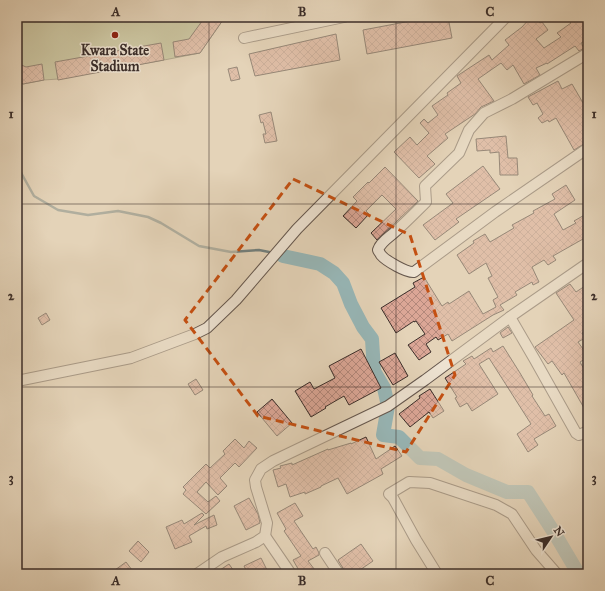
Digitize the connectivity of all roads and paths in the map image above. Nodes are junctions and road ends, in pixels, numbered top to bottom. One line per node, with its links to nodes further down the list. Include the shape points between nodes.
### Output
1 (344, 17): 3 (street)
2 (506, 17): 8 (street, via 297,229 236,300 207,328 131,358)
3 (244, 38)
4 (588, 53): 5 (street, via 484,113 469,130 459,153 425,186 426,202 383,242 378,250 394,264 410,273 414,272)
5 (588, 148)
6 (588, 263): 7 (street)
7 (510, 317): 9 (street, via 576,433 580,435); 10 (street, via 391,404 261,469 255,480 267,523)
8 (17, 381)
9 (588, 431)
10 (265, 536): 12 (street, via 222,556); 13 (street)
11 (325, 553): 14 (street)
12 (198, 574)
13 (290, 574)
14 (339, 574)
15 (437, 574): 16 (street, via 389,494 409,482 430,483 496,505 512,514 536,550)
16 (557, 574)

